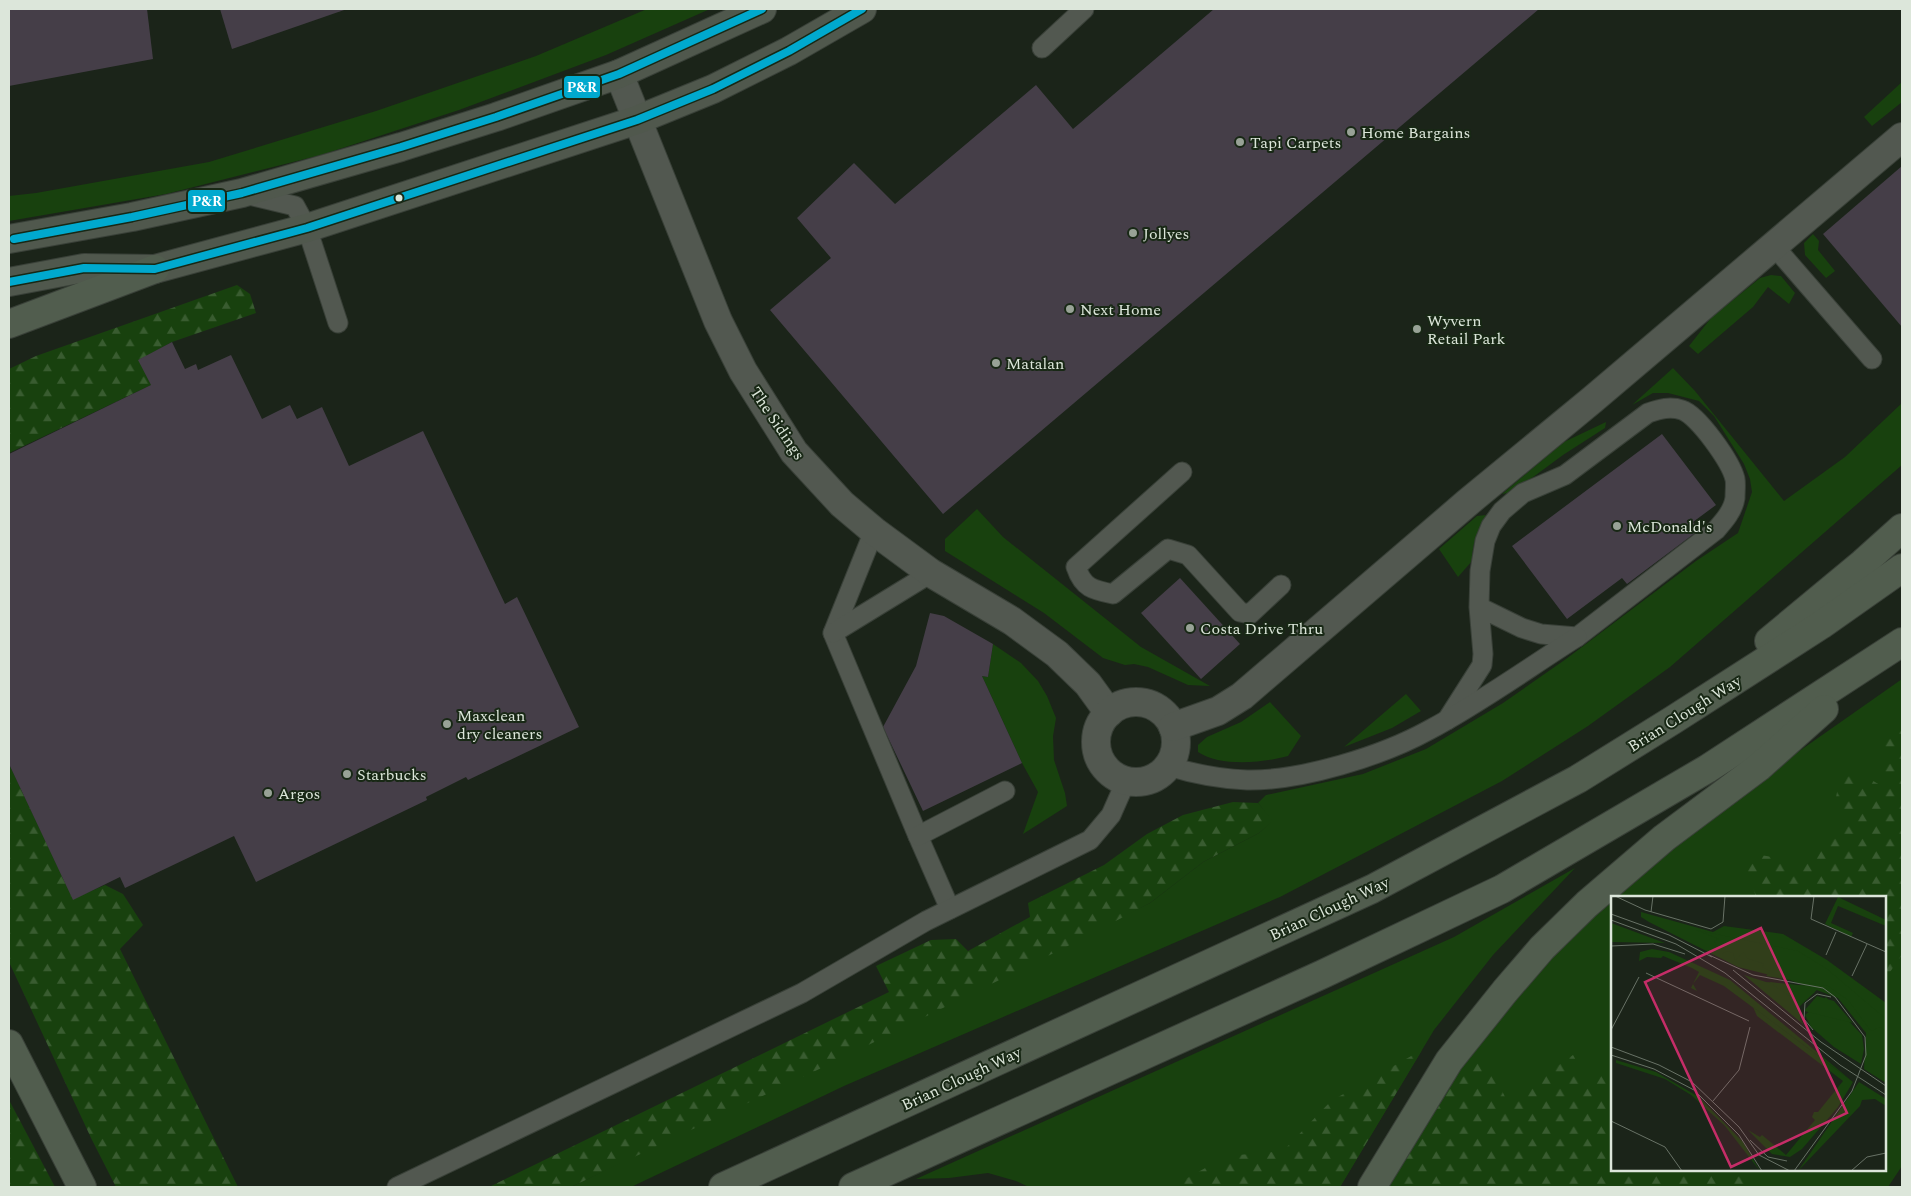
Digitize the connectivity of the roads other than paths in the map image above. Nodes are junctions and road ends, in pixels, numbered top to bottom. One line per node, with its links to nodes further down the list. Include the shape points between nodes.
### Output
1 (762, 9): 5 (street)
2 (862, 9): 6 (street, via 729,81)
3 (1084, 9): 4 (lane)
4 (1042, 48)
5 (619, 74): 6 (street, The Sidings); 8 (street, via 477,123)
6 (637, 120): 9 (street); 19 (street, The Sidings, via 718,321 743,372 794,452 842,504)
7 (1902, 137): 11 (street)
8 (242, 193): 9 (lane, via 295,206); 10 (street)
9 (307, 228): 12 (street); 14 (lane)
10 (9, 239)
11 (1774, 246): 16 (lane); 30 (street, via 1242,696 1218,711)
12 (156, 269): 13 (street, via 84,268); 15 (highway)
13 (9, 282)
14 (338, 323)
15 (9, 324)
16 (1872, 359)
17 (1182, 472): 22 (lane, via 1076,567 1080,579 1093,590 1113,594 1168,549 1188,554 1240,612 1250,614)
18 (1902, 528): 29 (highway)
19 (874, 530): 21 (street, The Sidings); 24 (lane)
20 (1902, 568): 29 (highway, Brian Clough Way, via 1822,625)
21 (931, 573): 24 (lane); 27 (street, The Sidings, via 1005,616 1043,643 1074,669)
22 (1281, 585)
23 (1479, 607): 25 (lane, via 1541,634); 25 (lane, via 1485,541 1504,509 1523,493 1565,475 1648,413 1672,408 1692,414 1729,465 1735,479 1735,499 1731,510 1716,530); 28 (lane, via 1482,665)
24 (833, 633): 34 (lane)
25 (1577, 637): 28 (lane)
26 (1897, 645): 40 (highway, via 1707,770 1502,889 1323,974); 41 (highway, via 1759,767 1664,838 1587,904 1542,948 1449,1061)
27 (1109, 713): 30 (street, via 1120,706 1145,703 1167,716); 32 (street, via 1097,734 1096,746 1106,768)
28 (1447, 720): 31 (lane, via 1399,745 1296,775 1248,780 1195,774)
29 (1673, 720): 39 (highway, Brian Clough Way, via 1578,779 1372,889)
30 (1173, 727): 31 (street, via 1177,741 1175,754)
31 (1168, 766): 32 (street, via 1149,780)
32 (1126, 781): 35 (lane, via 1110,815 1090,840)
33 (1005, 791): 34 (lane)
34 (918, 836): 35 (lane)
35 (950, 909): 38 (lane, via 802,993)
36 (9, 1044): 37 (highway)
37 (82, 1187)
38 (397, 1187)
39 (723, 1187)
40 (853, 1187)
41 (1372, 1187)

